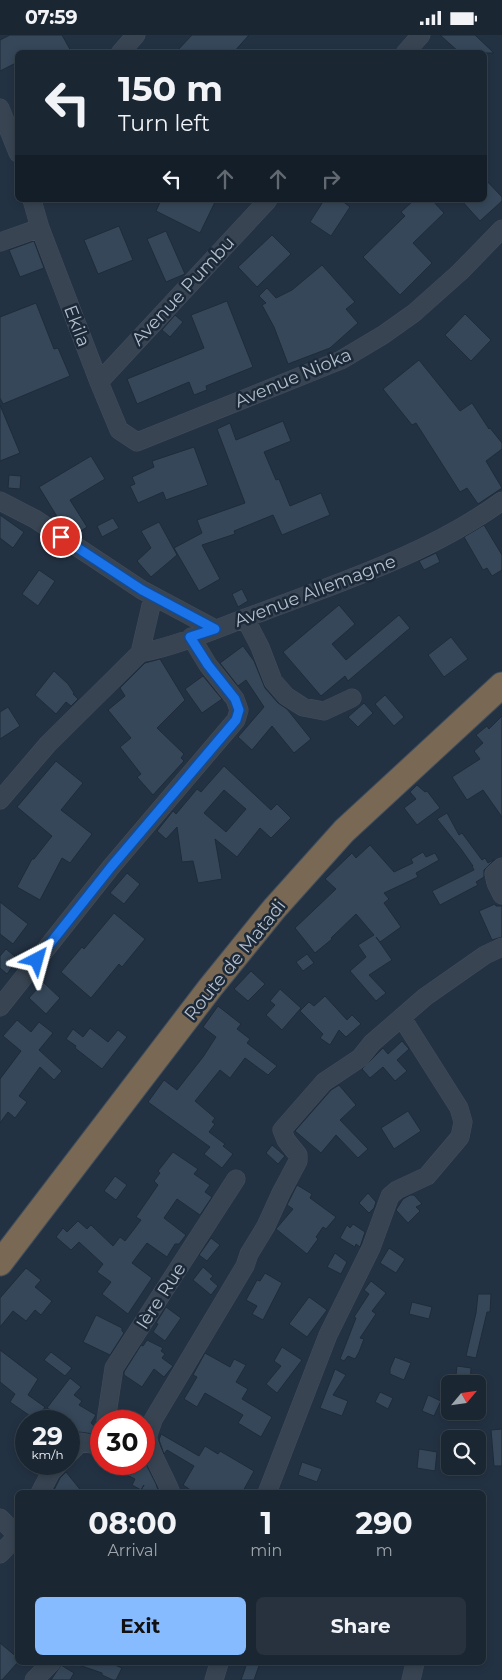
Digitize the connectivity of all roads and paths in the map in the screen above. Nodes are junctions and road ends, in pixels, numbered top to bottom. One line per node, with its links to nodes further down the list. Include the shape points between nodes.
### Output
1 (136, 35): 3 (street)
2 (421, 35): 4 (street)
3 (123, 50)
4 (408, 50)
5 (0, 108): 6 (street)
6 (15, 146)
7 (33, 202): 9 (street, Ekila)
8 (266, 202): 12 (street, Avenue Pumbu)
9 (40, 228): 11 (street); 12 (street, Ekila)
10 (502, 229): 13 (street, Avenue Nioka, via 414,313 341,361)
11 (0, 242)
12 (99, 382): 13 (street, Ekila, via 120,430)
13 (137, 442)
14 (0, 501): 16 (street, via 34,519)
15 (502, 501): 17 (street, Avenue Allemagne, via 436,542)
16 (153, 597): 18 (street); 20 (street)
17 (245, 618): 18 (street, Avenue Allemagne); 22 (street, via 273,681 286,696 303,707 324,711)
18 (215, 629): 19 (street, Avenue Allemagne)
19 (190, 637): 20 (street, Avenue Allemagne); 27 (street, via 235,699 239,710 236,720 111,867)
20 (140, 653): 23 (street, Avenue Allemagne, via 48,744)
21 (502, 685): 30 (highway, Route de Matadi, via 344,831 274,909 210,987)
22 (352, 698)
23 (0, 799)
24 (502, 867): 25 (street, via 494,874)
25 (502, 895)
26 (502, 947): 28 (street, via 425,997)
27 (0, 1007)
28 (402, 1018): 34 (street, via 360,1057 324,1082 282,1130 298,1155 298,1161 245,1266 153,1420 148,1434 148,1442); 35 (street, via 459,1108 463,1122 460,1137 426,1176 390,1196 371,1248 328,1335)
29 (236, 1179): 31 (street, Ière Rue, via 114,1368)
30 (0, 1263)
31 (108, 1410)
32 (49, 1475): 33 (street)
33 (42, 1490)
34 (170, 1490)
35 (268, 1490)
36 (0, 1518): 37 (street)
37 (15, 1533)
38 (15, 1537): 39 (street)
39 (0, 1554)
40 (49, 1665): 43 (street)
41 (218, 1665): 44 (street)
42 (415, 1665): 45 (street)
43 (34, 1680)
44 (214, 1680)
45 (411, 1680)

